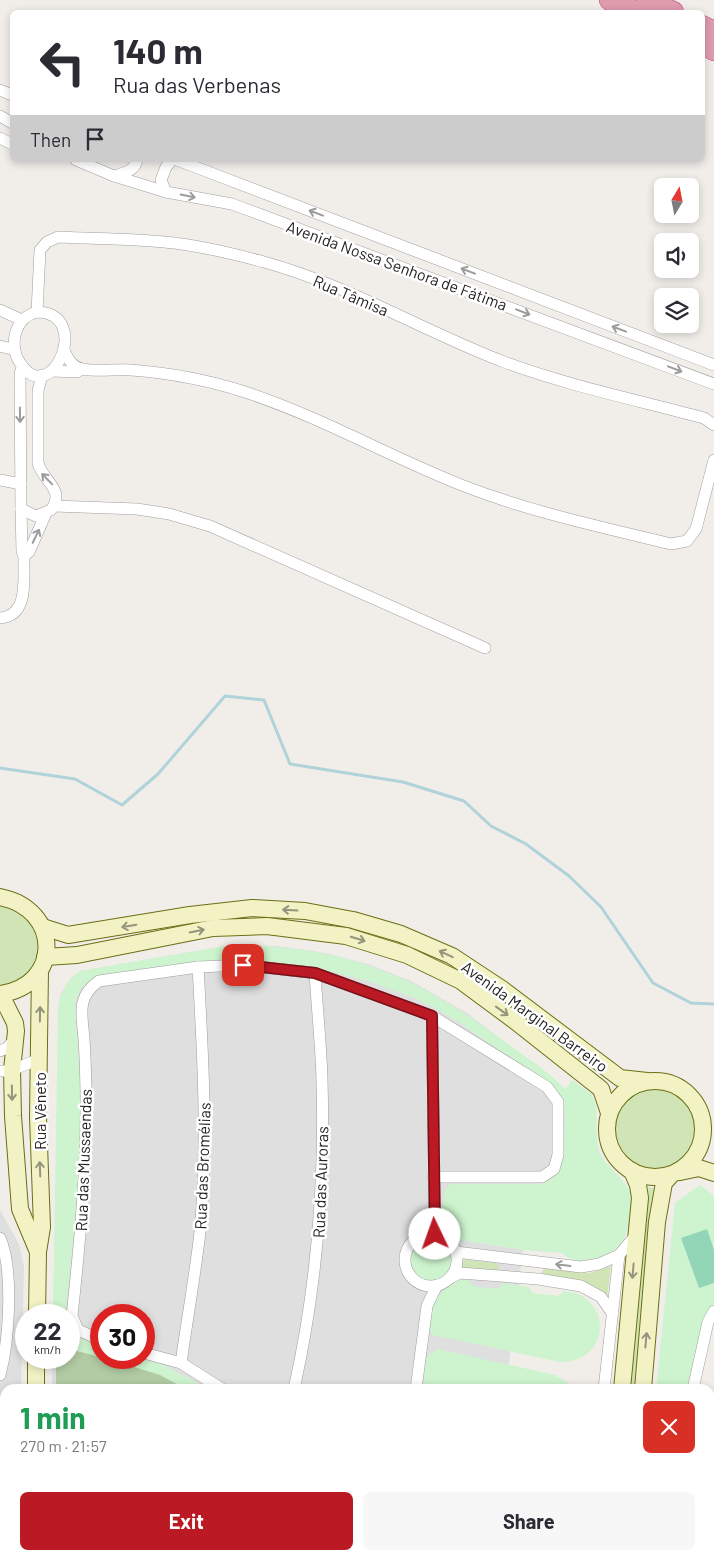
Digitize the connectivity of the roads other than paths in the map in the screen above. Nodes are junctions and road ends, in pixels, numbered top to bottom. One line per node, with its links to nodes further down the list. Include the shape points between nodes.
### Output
1 (610, 0): 3 (highway)
2 (647, 0): 4 (highway)
3 (632, 10)
4 (669, 10)
5 (81, 162): 9 (street, Avenida Nossa Senhora de Fátima)
6 (136, 162): 9 (street, via 128,172)
7 (170, 162): 10 (street, via 161,180)
8 (183, 162): 17 (street, Avenida Nossa Senhora de Fátima, one-way to 8)
9 (114, 176): 10 (street, Avenida Nossa Senhora de Fátima)
10 (166, 192): 21 (street, Avenida Nossa Senhora de Fátima, one-way to 21, via 232,204)
11 (0, 310): 13 (street)
12 (37, 312): 13 (street); 16 (street, via 56,320 63,331); 22 (street, Rua Tâmisa, via 40,250 58,237 164,242 218,251 281,268 352,294 462,345 552,379 704,418)
13 (22, 320): 15 (street, via 15,337)
14 (0, 346): 15 (street)
15 (15, 350): 18 (street)
16 (64, 350): 19 (street, via 69,361); 20 (street, via 60,362)
17 (714, 365)
18 (23, 367): 20 (street, via 32,373); 25 (street, one-way to 25, via 20,374)
19 (81, 369): 20 (street, via 77,372); 23 (street, via 152,372 244,392 289,408 438,476 490,496 537,512 671,544 682,543 694,534)
20 (47, 373): 27 (street, one-way to 20, via 56,491 41,473 38,463 38,391)
21 (714, 384)
22 (714, 425)
23 (714, 460)
24 (0, 480): 25 (street)
25 (21, 484): 26 (street)
26 (21, 509): 27 (street, via 36,516); 28 (street)
27 (50, 510): 28 (street, one-way to 27); 30 (street, via 145,510 210,526)
28 (24, 556): 29 (street, via 21,604 11,615)
29 (0, 618)
30 (486, 648)
31 (0, 898): 32 (street, via 26,906)
32 (43, 927): 33 (street, Rua Vêneto, via 46,942); 41 (street, Avenida Marginal Barreiro, one-way to 32, via 620,1078 502,989 452,956 401,934 353,920 305,911 252,908 68,935)
33 (43, 963): 36 (street, via 24,987); 39 (street, Rua Vêneto, one-way to 33); 42 (street, Avenida Marginal Barreiro, one-way to 42, via 213,928 267,926 346,936 408,955 460,981 515,1020 600,1089)
34 (198, 967): 35 (street, via 243,965); 70 (street, Rua das Mussaendas, via 99,981 87,989 82,1004 87,1092 86,1176 72,1316 78,1330); 72 (street, Rua das Bromélias, via 205,1081 204,1157 200,1232)
35 (315, 973): 37 (street); 77 (street, Rua das Auroras, via 322,1079 318,1239 306,1337)
36 (0, 994): 38 (street, Rua Vêneto, via 15,1023)
37 (432, 1016): 49 (street); 49 (street, via 547,1087 558,1102 558,1155 554,1168 542,1177)
38 (7, 1046): 40 (street, Rua Vêneto)
39 (40, 1059): 40 (street); 50 (street, Rua Vêneto, one-way to 39)
40 (6, 1071): 43 (street, Rua Vêneto, one-way to 43)
41 (647, 1081): 42 (street, via 623,1092); 44 (street, via 663,1081 678,1086 691,1096)
42 (609, 1113): 46 (street, via 606,1130 610,1146 618,1161)
43 (6, 1117): 51 (street, Rua Vêneto)
44 (704, 1125): 45 (street); 47 (street, via 698,1153 689,1164)
45 (714, 1144)
46 (632, 1172): 47 (street, via 658,1177); 53 (street, via 640,1198)
47 (674, 1173): 48 (street, via 699,1168); 81 (street, one-way to 47, via 657,1222 664,1183)
48 (714, 1173)
49 (433, 1177): 52 (street)
50 (41, 1205): 51 (street); 55 (street, Rua Vêneto)
51 (20, 1209): 55 (street, Rua Vêneto)
52 (435, 1234): 56 (street, via 448,1240); 63 (street, via 419,1237 408,1249 406,1264)
53 (636, 1235): 57 (street); 80 (street, one-way to 80)
54 (0, 1238): 69 (street, via 6,1252 9,1276)
55 (38, 1252): 65 (street, Rua Vêneto)
56 (456, 1252): 58 (street); 61 (street, via 457,1266)
57 (619, 1255): 59 (street, one-way to 59, via 599,1264 581,1267); 68 (street)
58 (504, 1258): 59 (street); 60 (street)
59 (540, 1262): 62 (street)
60 (501, 1276): 61 (street, via 460,1273); 62 (street)
61 (450, 1278): 64 (street)
62 (538, 1280): 68 (street, via 581,1286 600,1298)
63 (418, 1282): 64 (street); 66 (street)
64 (437, 1285): 66 (street)
65 (37, 1304)
66 (427, 1306): 78 (street)
67 (714, 1311): 82 (street, via 708,1322)
68 (612, 1313): 79 (street)
69 (3, 1331): 74 (street)
70 (90, 1335)
71 (155, 1355): 72 (street)
72 (181, 1363): 76 (street)
73 (36, 1369): 75 (street)
74 (0, 1375)
75 (36, 1384)
76 (214, 1384)
77 (295, 1384)
78 (417, 1384)
79 (605, 1384)
80 (622, 1384)
81 (643, 1384)
82 (694, 1384)

